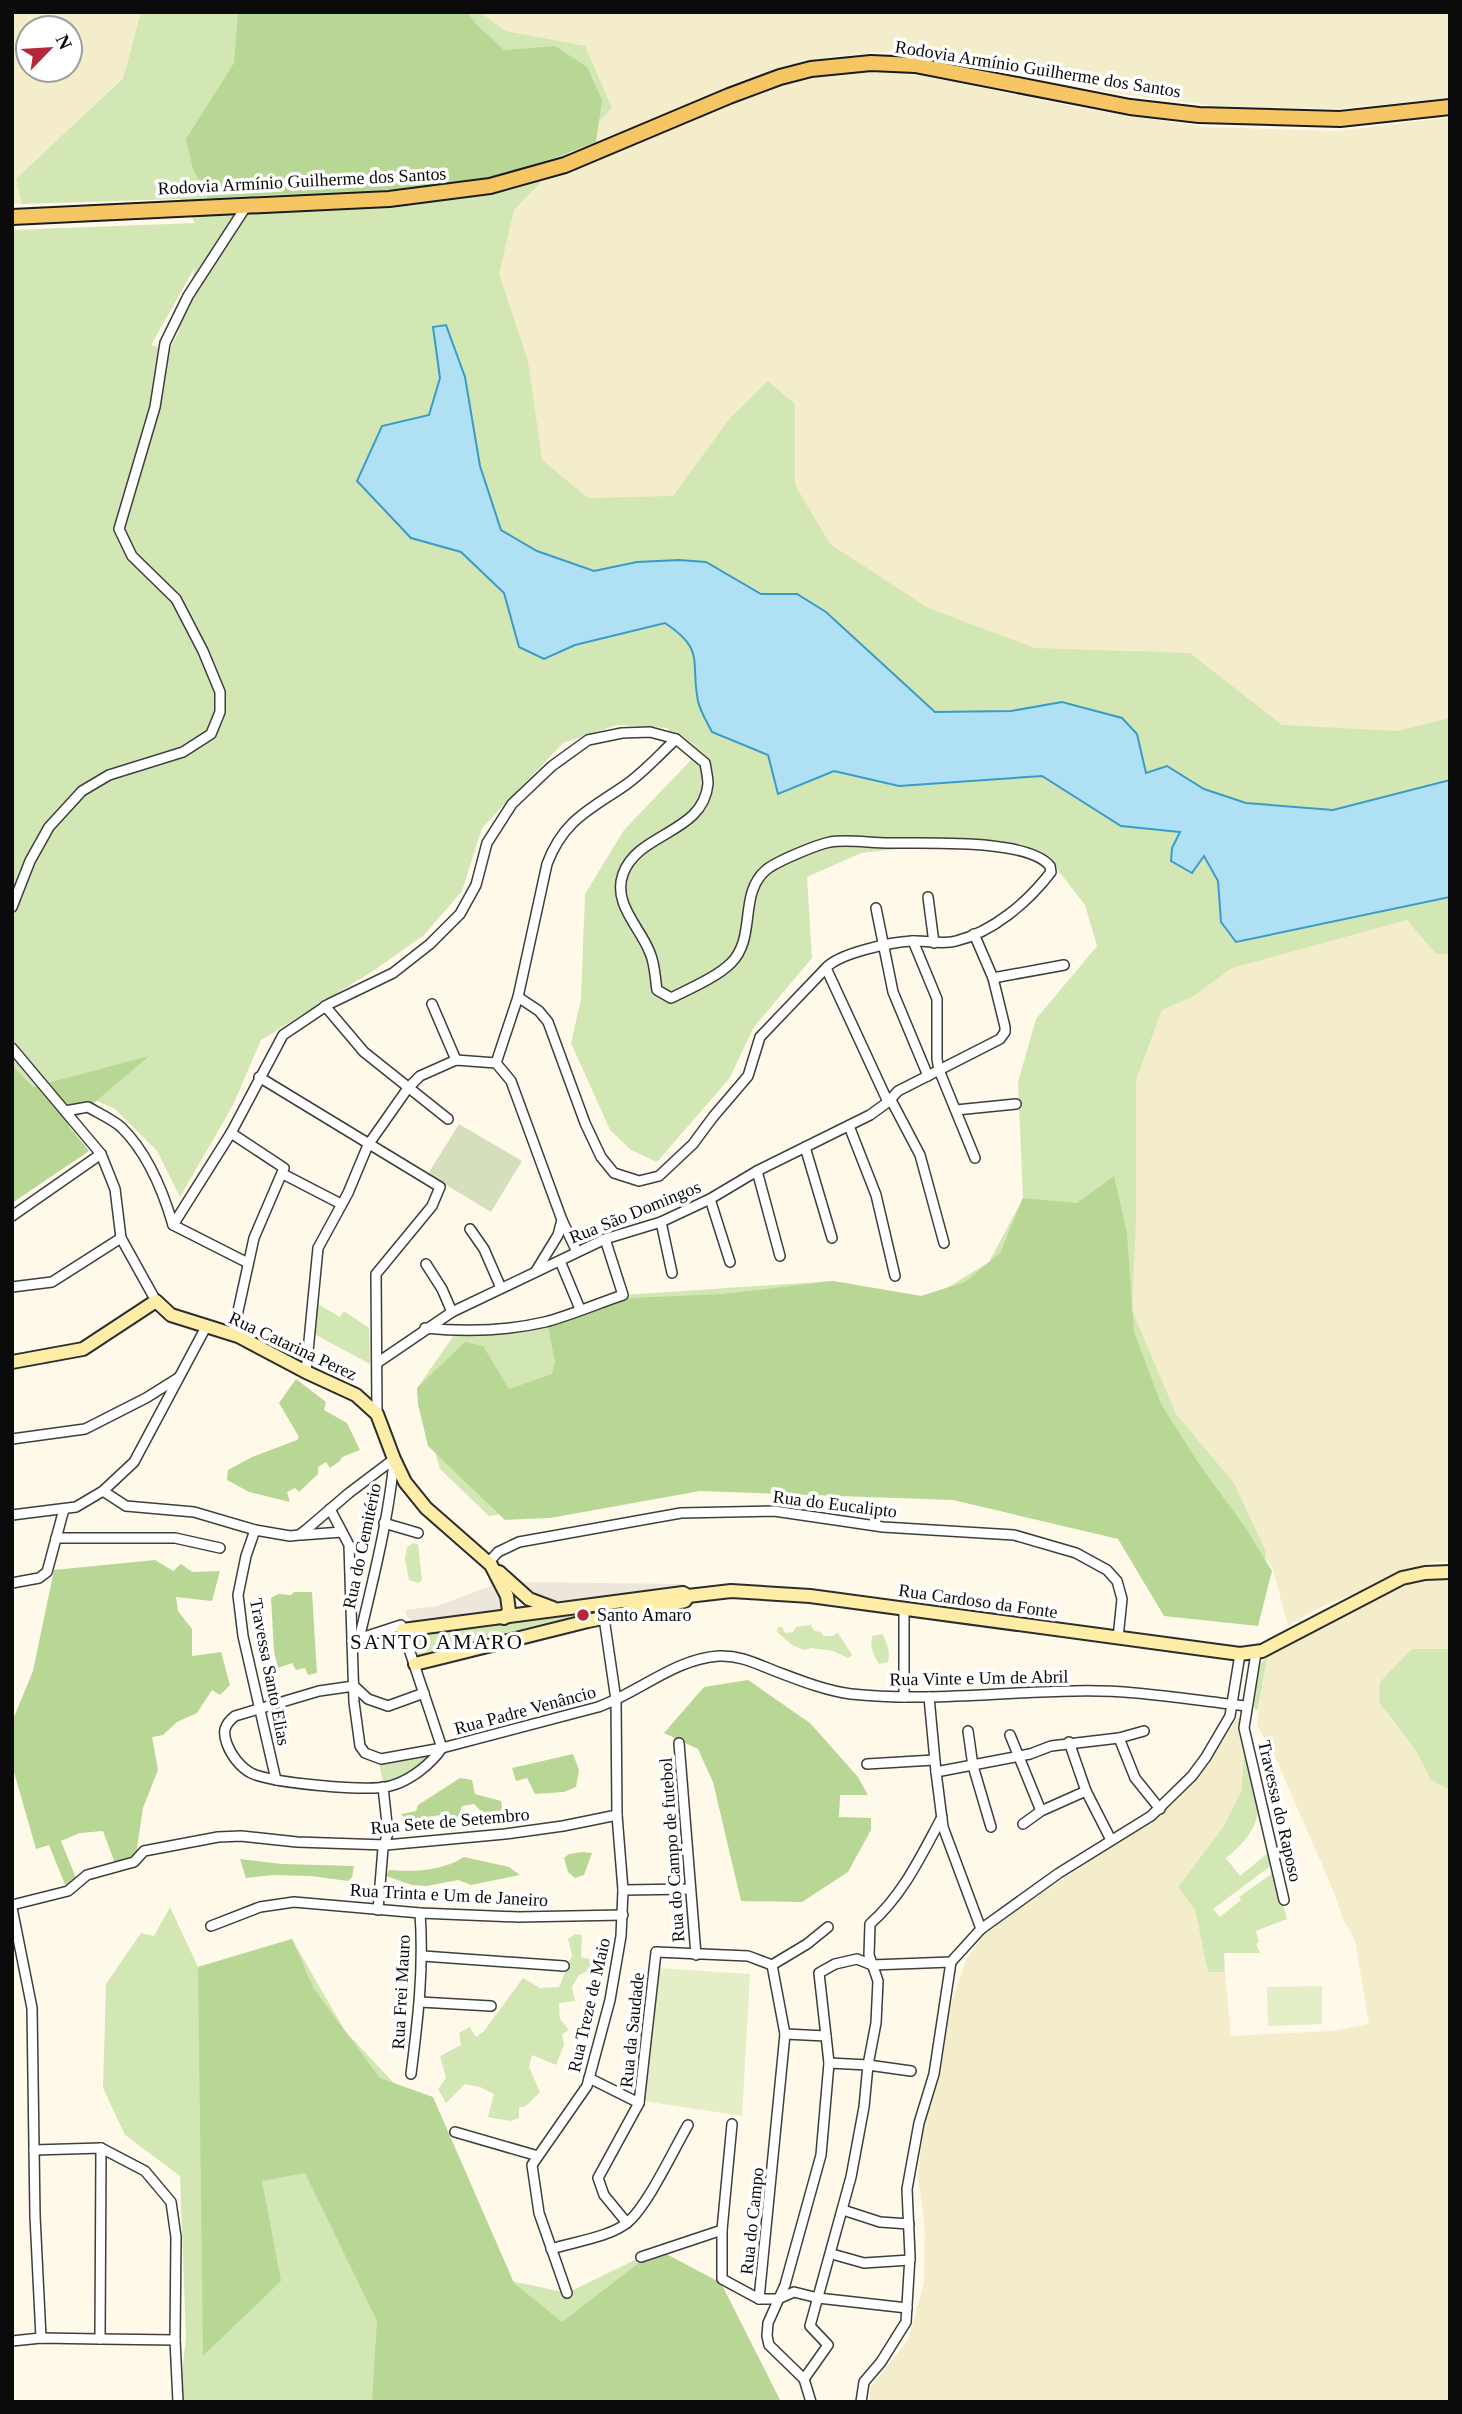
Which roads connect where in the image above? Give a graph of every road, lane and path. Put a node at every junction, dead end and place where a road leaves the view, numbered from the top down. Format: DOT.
graph roads {
  1 [pos="1450,107"];
  2 [pos="247,204"];
  3 [pos="12,217"];
  4 [pos="676,739"];
  5 [pos="928,897"];
  6 [pos="12,907"];
  7 [pos="876,908"];
  8 [pos="974,934"];
  9 [pos="913,941"];
  10 [pos="934,943"];
  11 [pos="885,947"];
  12 [pos="1064,965"];
  13 [pos="826,968"];
  14 [pos="993,978"];
  15 [pos="518,997"];
  16 [pos="432,1004"];
  17 [pos="325,1006"];
  18 [pos="12,1048"];
  19 [pos="456,1059"];
  20 [pos="496,1063"];
  21 [pos="939,1070"];
  22 [pos="928,1076"];
  23 [pos="260,1077"];
  24 [pos="408,1088"];
  25 [pos="889,1101"];
  26 [pos="1016,1104"];
  27 [pos="956,1110"];
  28 [pos="65,1111"];
  29 [pos="448,1119"];
  30 [pos="849,1126"];
  31 [pos="231,1133"];
  32 [pos="368,1145"];
  33 [pos="805,1147"];
  34 [pos="101,1154"];
  35 [pos="975,1158"];
  36 [pos="757,1171"];
  37 [pos="283,1174"];
  38 [pos="710,1199"];
  39 [pos="341,1204"];
  40 [pos="12,1216"];
  41 [pos="562,1220"];
  42 [pos="661,1222"];
  43 [pos="173,1225"];
  44 [pos="470,1229"];
  45 [pos="121,1238"];
  46 [pos="832,1238"];
  47 [pos="605,1239"];
  48 [pos="944,1242"];
  49 [pos="577,1252"];
  50 [pos="780,1256"];
  51 [pos="560,1261"];
  52 [pos="730,1262"];
  53 [pos="248,1263"];
  54 [pos="426,1265"];
  55 [pos="536,1272"];
  56 [pos="672,1273"];
  57 [pos="895,1276"];
  58 [pos="12,1287"];
  59 [pos="501,1288"];
  60 [pos="156,1301"];
  61 [pos="580,1309"];
  62 [pos="452,1312"];
  63 [pos="206,1327"];
  64 [pos="425,1328"];
  65 [pos="233,1334"];
  66 [pos="12,1362"];
  67 [pos="377,1363"];
  68 [pos="306,1372"];
  69 [pos="180,1377"];
  70 [pos="377,1414"];
  71 [pos="12,1439"];
  72 [pos="394,1460"];
  73 [pos="103,1491"];
  74 [pos="64,1508"];
  75 [pos="330,1508"];
  76 [pos="12,1516"];
  77 [pos="384,1523"];
  78 [pos="255,1530"];
  79 [pos="342,1532"];
  80 [pos="418,1533"];
  81 [pos="299,1535"];
  82 [pos="56,1538"];
  83 [pos="220,1548"];
  84 [pos="490,1564"];
  85 [pos="1450,1572"];
  86 [pos="12,1583"];
  87 [pos="688,1596"];
  88 [pos="602,1604"];
  89 [pos="564,1609"];
  90 [pos="904,1609"];
  91 [pos="504,1618"];
  92 [pos="604,1618"];
  93 [pos="403,1630"];
  94 [pos="1118,1638"];
  95 [pos="355,1640"];
  96 [pos="1259,1652"];
  97 [pos="1240,1654"];
  98 [pos="415,1664"];
  99 [pos="354,1686"];
  100 [pos="424,1693"];
  101 [pos="904,1697"];
  102 [pos="929,1698"];
  103 [pos="616,1700"];
  104 [pos="1232,1704"];
  105 [pos="1247,1706"];
  106 [pos="259,1707"];
  107 [pos="968,1731"];
  108 [pos="1144,1731"];
  109 [pos="1010,1735"];
  110 [pos="1119,1738"];
  111 [pos="1069,1742"];
  112 [pos="679,1743"];
  113 [pos="442,1748"];
  114 [pos="1018,1755"];
  115 [pos="934,1760"];
  116 [pos="867,1764"];
  117 [pos="973,1766"];
  118 [pos="936,1772"];
  119 [pos="276,1780"];
  120 [pos="383,1787"];
  121 [pos="1086,1791"];
  122 [pos="1160,1809"];
  123 [pos="1041,1811"];
  124 [pos="617,1815"];
  125 [pos="942,1817"];
  126 [pos="1023,1824"];
  127 [pos="991,1827"];
  128 [pos="1111,1840"];
  129 [pos="386,1845"];
  130 [pos="690,1889"];
  131 [pos="623,1890"];
  132 [pos="1284,1900"];
  133 [pos="12,1906"];
  134 [pos="378,1910"];
  135 [pos="420,1913"];
  136 [pos="623,1914"];
  137 [pos="211,1926"];
  138 [pos="828,1927"];
  139 [pos="981,1929"];
  140 [pos="696,1955"];
  141 [pos="423,1956"];
  142 [pos="951,1962"];
  143 [pos="772,1965"];
  144 [pos="872,1965"];
  145 [pos="565,1966"];
  146 [pos="420,2002"];
  147 [pos="491,2006"];
  148 [pos="785,2034"];
  149 [pos="827,2036"];
  150 [pos="829,2063"];
  151 [pos="868,2065"];
  152 [pos="911,2071"];
  153 [pos="411,2074"];
  154 [pos="589,2078"];
  155 [pos="639,2103"];
  156 [pos="733,2124"];
  157 [pos="688,2125"];
  158 [pos="456,2132"];
  159 [pos="101,2148"];
  160 [pos="34,2150"];
  161 [pos="538,2156"];
  162 [pos="843,2210"];
  163 [pos="627,2223"];
  164 [pos="909,2224"];
  165 [pos="722,2231"];
  166 [pos="551,2249"];
  167 [pos="832,2254"];
  168 [pos="641,2257"];
  169 [pos="910,2260"];
  170 [pos="567,2293"];
  171 [pos="818,2298"];
  172 [pos="760,2299"];
  173 [pos="778,2299"];
  174 [pos="907,2308"];
  175 [pos="41,2338"];
  176 [pos="100,2339"];
  177 [pos="175,2340"];
  178 [pos="12,2341"];
  179 [pos="804,2379"];
  180 [pos="178,2402"];
  181 [pos="811,2402"];
  182 [pos="861,2402"];
  1 -- 2 [label="main road, Rodovia Armínio Guilherme dos Santos"];
  2 -- 3 [label="main road, Rodovia Armínio Guilherme dos Santos"];
  2 -- 6 [label="street"];
  4 -- 8 [label="street"];
  4 -- 15 [label="street"];
  4 -- 17 [label="street"];
  5 -- 10 [label="street"];
  7 -- 11 [label="street"];
  8 -- 10 [label="street"];
  8 -- 14 [label="street"];
  9 -- 10 [label="street"];
  9 -- 11 [label="street"];
  9 -- 21 [label="street"];
  11 -- 13 [label="street"];
  11 -- 22 [label="street"];
  12 -- 14 [label="street"];
  13 -- 15 [label="street"];
  13 -- 25 [label="street"];
  14 -- 21 [label="street, Rua São Domingos"];
  15 -- 20 [label="street"];
  16 -- 19 [label="street"];
  17 -- 23 [label="street"];
  17 -- 24 [label="street"];
  18 -- 28 [label="street, Rua Catarina Perez"];
  19 -- 20 [label="street"];
  19 -- 24 [label="street"];
  20 -- 41 [label="street"];
  21 -- 22 [label="street, Rua São Domingos"];
  21 -- 27 [label="street"];
  22 -- 25 [label="street, Rua São Domingos"];
  23 -- 31 [label="street"];
  23 -- 32 [label="street"];
  24 -- 29 [label="street"];
  24 -- 32 [label="street"];
  25 -- 30 [label="street, Rua São Domingos"];
  25 -- 48 [label="street"];
  26 -- 27 [label="street"];
  27 -- 35 [label="street"];
  28 -- 34 [label="street, Rua Catarina Perez"];
  28 -- 43 [label="street"];
  30 -- 33 [label="street, Rua São Domingos"];
  30 -- 57 [label="street"];
  31 -- 37 [label="street"];
  31 -- 43 [label="street"];
  32 -- 39 [label="street"];
  32 -- 67 [label="street"];
  33 -- 36 [label="street, Rua São Domingos"];
  33 -- 46 [label="street"];
  34 -- 40 [label="street"];
  34 -- 45 [label="street, Rua Catarina Perez"];
  36 -- 38 [label="street, Rua São Domingos"];
  36 -- 50 [label="street"];
  37 -- 39 [label="street"];
  37 -- 53 [label="street"];
  38 -- 42 [label="street, Rua São Domingos"];
  38 -- 52 [label="street"];
  39 -- 68 [label="street"];
  41 -- 49 [label="street"];
  41 -- 55 [label="street"];
  42 -- 47 [label="street, Rua São Domingos"];
  42 -- 56 [label="street"];
  43 -- 53 [label="street"];
  44 -- 59 [label="street"];
  45 -- 58 [label="street"];
  45 -- 60 [label="street, Rua Catarina Perez"];
  47 -- 49 [label="street, Rua São Domingos"];
  47 -- 61 [label="street"];
  49 -- 51 [label="street, Rua São Domingos"];
  51 -- 55 [label="street, Rua São Domingos"];
  51 -- 61 [label="street"];
  53 -- 65 [label="street"];
  54 -- 62 [label="street"];
  55 -- 59 [label="street, Rua São Domingos"];
  59 -- 62 [label="street, Rua São Domingos"];
  60 -- 63 [label="main road, Rua Catarina Perez"];
  60 -- 66 [label="main road"];
  61 -- 64 [label="street"];
  62 -- 64 [label="street, Rua São Domingos"];
  63 -- 65 [label="main road, Rua Catarina Perez"];
  63 -- 69 [label="street"];
  64 -- 67 [label="street, Rua São Domingos"];
  65 -- 68 [label="main road, Rua Catarina Perez"];
  67 -- 70 [label="street"];
  68 -- 70 [label="main road, Rua Catarina Perez"];
  69 -- 71 [label="street"];
  69 -- 73 [label="street"];
  70 -- 72 [label="main road"];
  72 -- 75 [label="street"];
  72 -- 77 [label="street, Rua do Cemitério"];
  72 -- 84 [label="main road"];
  73 -- 74 [label="street"];
  73 -- 78 [label="street"];
  74 -- 76 [label="street"];
  74 -- 82 [label="street"];
  75 -- 79 [label="street"];
  75 -- 81 [label="street"];
  77 -- 80 [label="street"];
  77 -- 95 [label="street, Rua do Cemitério"];
  78 -- 81 [label="street"];
  78 -- 106 [label="street, Travessa Santo Elias"];
  79 -- 81 [label="street"];
  79 -- 95 [label="street"];
  82 -- 83 [label="street"];
  82 -- 86 [label="street"];
  84 -- 89 [label="main road"];
  84 -- 91 [label="main road"];
  84 -- 94 [label="street, Rua do Eucalipto"];
  85 -- 96 [label="main road"];
  87 -- 88 [label="main road, Rua Cardoso da Fonte"];
  87 -- 90 [label="main road, Rua Cardoso da Fonte"];
  87 -- 92 [label="main road, Rua Cardoso da Fonte"];
  88 -- 89 [label="main road, Rua Cardoso da Fonte"];
  88 -- 92 [label="main road"];
  89 -- 91 [label="main road, Rua Cardoso da Fonte"];
  90 -- 94 [label="main road, Rua Cardoso da Fonte"];
  90 -- 101 [label="street"];
  91 -- 93 [label="main road, Rua Cardoso da Fonte"];
  92 -- 98 [label="main road, Rua Cardoso da Fonte"];
  92 -- 103 [label="street, Rua Treze de Maio"];
  93 -- 95 [label="street, Rua Cardoso da Fonte"];
  93 -- 98 [label="street"];
  94 -- 97 [label="main road, Rua Cardoso da Fonte"];
  95 -- 99 [label="street"];
  96 -- 97 [label="main road, Rua Cardoso da Fonte"];
  96 -- 105 [label="street"];
  97 -- 104 [label="street"];
  98 -- 100 [label="street"];
  99 -- 100 [label="street"];
  99 -- 106 [label="street"];
  99 -- 113 [label="street, Rua Padre Venâncio"];
  100 -- 113 [label="street, Rua Padre Venâncio"];
  101 -- 102 [label="street, Rua Vinte e Um de Abril"];
  101 -- 103 [label="street, Rua Vinte e Um de Abril"];
  102 -- 104 [label="street, Rua Vinte e Um de Abril"];
  102 -- 115 [label="street"];
  103 -- 113 [label="street, Rua Padre Venâncio"];
  103 -- 124 [label="street, Rua Treze de Maio"];
  104 -- 105 [label="street, Rua Vinte e Um de Abril"];
  104 -- 122 [label="street"];
  105 -- 132 [label="street, Travessa do Raposo"];
  106 -- 119 [label="street, Travessa Santo Elias"];
  106 -- 119 [label="street, Rua Padre Venâncio"];
  107 -- 117 [label="street"];
  108 -- 110 [label="street"];
  109 -- 114 [label="street"];
  110 -- 111 [label="street"];
  110 -- 122 [label="street"];
  111 -- 114 [label="street"];
  111 -- 121 [label="street"];
  112 -- 130 [label="street, Rua do Campo de futebol"];
  113 -- 120 [label="street, Rua Padre Venâncio"];
  114 -- 117 [label="street"];
  114 -- 123 [label="street"];
  115 -- 116 [label="street"];
  115 -- 118 [label="street"];
  117 -- 118 [label="street"];
  117 -- 127 [label="street"];
  118 -- 125 [label="street"];
  119 -- 120 [label="street, Rua Padre Venâncio"];
  120 -- 129 [label="street"];
  121 -- 123 [label="street"];
  121 -- 128 [label="street"];
  122 -- 128 [label="street"];
  123 -- 126 [label="street"];
  124 -- 129 [label="street, Rua Sete de Setembro"];
  124 -- 131 [label="street, Rua Treze de Maio"];
  125 -- 139 [label="street"];
  125 -- 144 [label="street"];
  128 -- 139 [label="street"];
  129 -- 133 [label="street, Rua Sete de Setembro"];
  129 -- 134 [label="street"];
  130 -- 131 [label="street"];
  130 -- 140 [label="street, Rua do Campo de futebol"];
  131 -- 136 [label="street, Rua Treze de Maio"];
  133 -- 160 [label="street"];
  134 -- 135 [label="street, Rua Trinta e Um de Janeiro"];
  134 -- 137 [label="street, Rua Trinta e Um de Janeiro"];
  135 -- 136 [label="street, Rua Trinta e Um de Janeiro"];
  135 -- 141 [label="street, Rua Frei Mauro"];
  136 -- 154 [label="street, Rua Treze de Maio"];
  138 -- 143 [label="street"];
  139 -- 142 [label="street"];
  140 -- 143 [label="street"];
  140 -- 155 [label="street, Rua da Saudade"];
  141 -- 145 [label="street"];
  141 -- 146 [label="street, Rua Frei Mauro"];
  142 -- 144 [label="street"];
  142 -- 164 [label="street"];
  143 -- 148 [label="street, Rua do Campo"];
  144 -- 149 [label="street"];
  144 -- 151 [label="street"];
  146 -- 147 [label="street"];
  146 -- 153 [label="street, Rua Frei Mauro"];
  148 -- 149 [label="street"];
  148 -- 172 [label="street, Rua do Campo"];
  149 -- 150 [label="street"];
  150 -- 151 [label="street"];
  150 -- 173 [label="street"];
  151 -- 152 [label="street"];
  151 -- 162 [label="street"];
  154 -- 155 [label="street"];
  154 -- 161 [label="street, Rua Treze de Maio"];
  155 -- 163 [label="street, Rua da Saudade"];
  156 -- 165 [label="street"];
  157 -- 163 [label="street"];
  158 -- 161 [label="street"];
  159 -- 160 [label="street"];
  159 -- 176 [label="street"];
  159 -- 177 [label="street"];
  160 -- 175 [label="street"];
  161 -- 166 [label="street, Rua Treze de Maio"];
  162 -- 164 [label="street"];
  162 -- 167 [label="street"];
  163 -- 166 [label="street"];
  164 -- 169 [label="street"];
  165 -- 168 [label="street"];
  165 -- 172 [label="street"];
  166 -- 170 [label="street, Rua Treze de Maio"];
  167 -- 169 [label="street"];
  167 -- 171 [label="street"];
  169 -- 174 [label="street"];
  171 -- 173 [label="street"];
  171 -- 174 [label="street"];
  171 -- 179 [label="street"];
  172 -- 173 [label="street"];
  173 -- 179 [label="street"];
  174 -- 182 [label="street"];
  175 -- 176 [label="street"];
  175 -- 178 [label="street"];
  176 -- 177 [label="street"];
  177 -- 180 [label="street"];
  179 -- 181 [label="street"];
}
